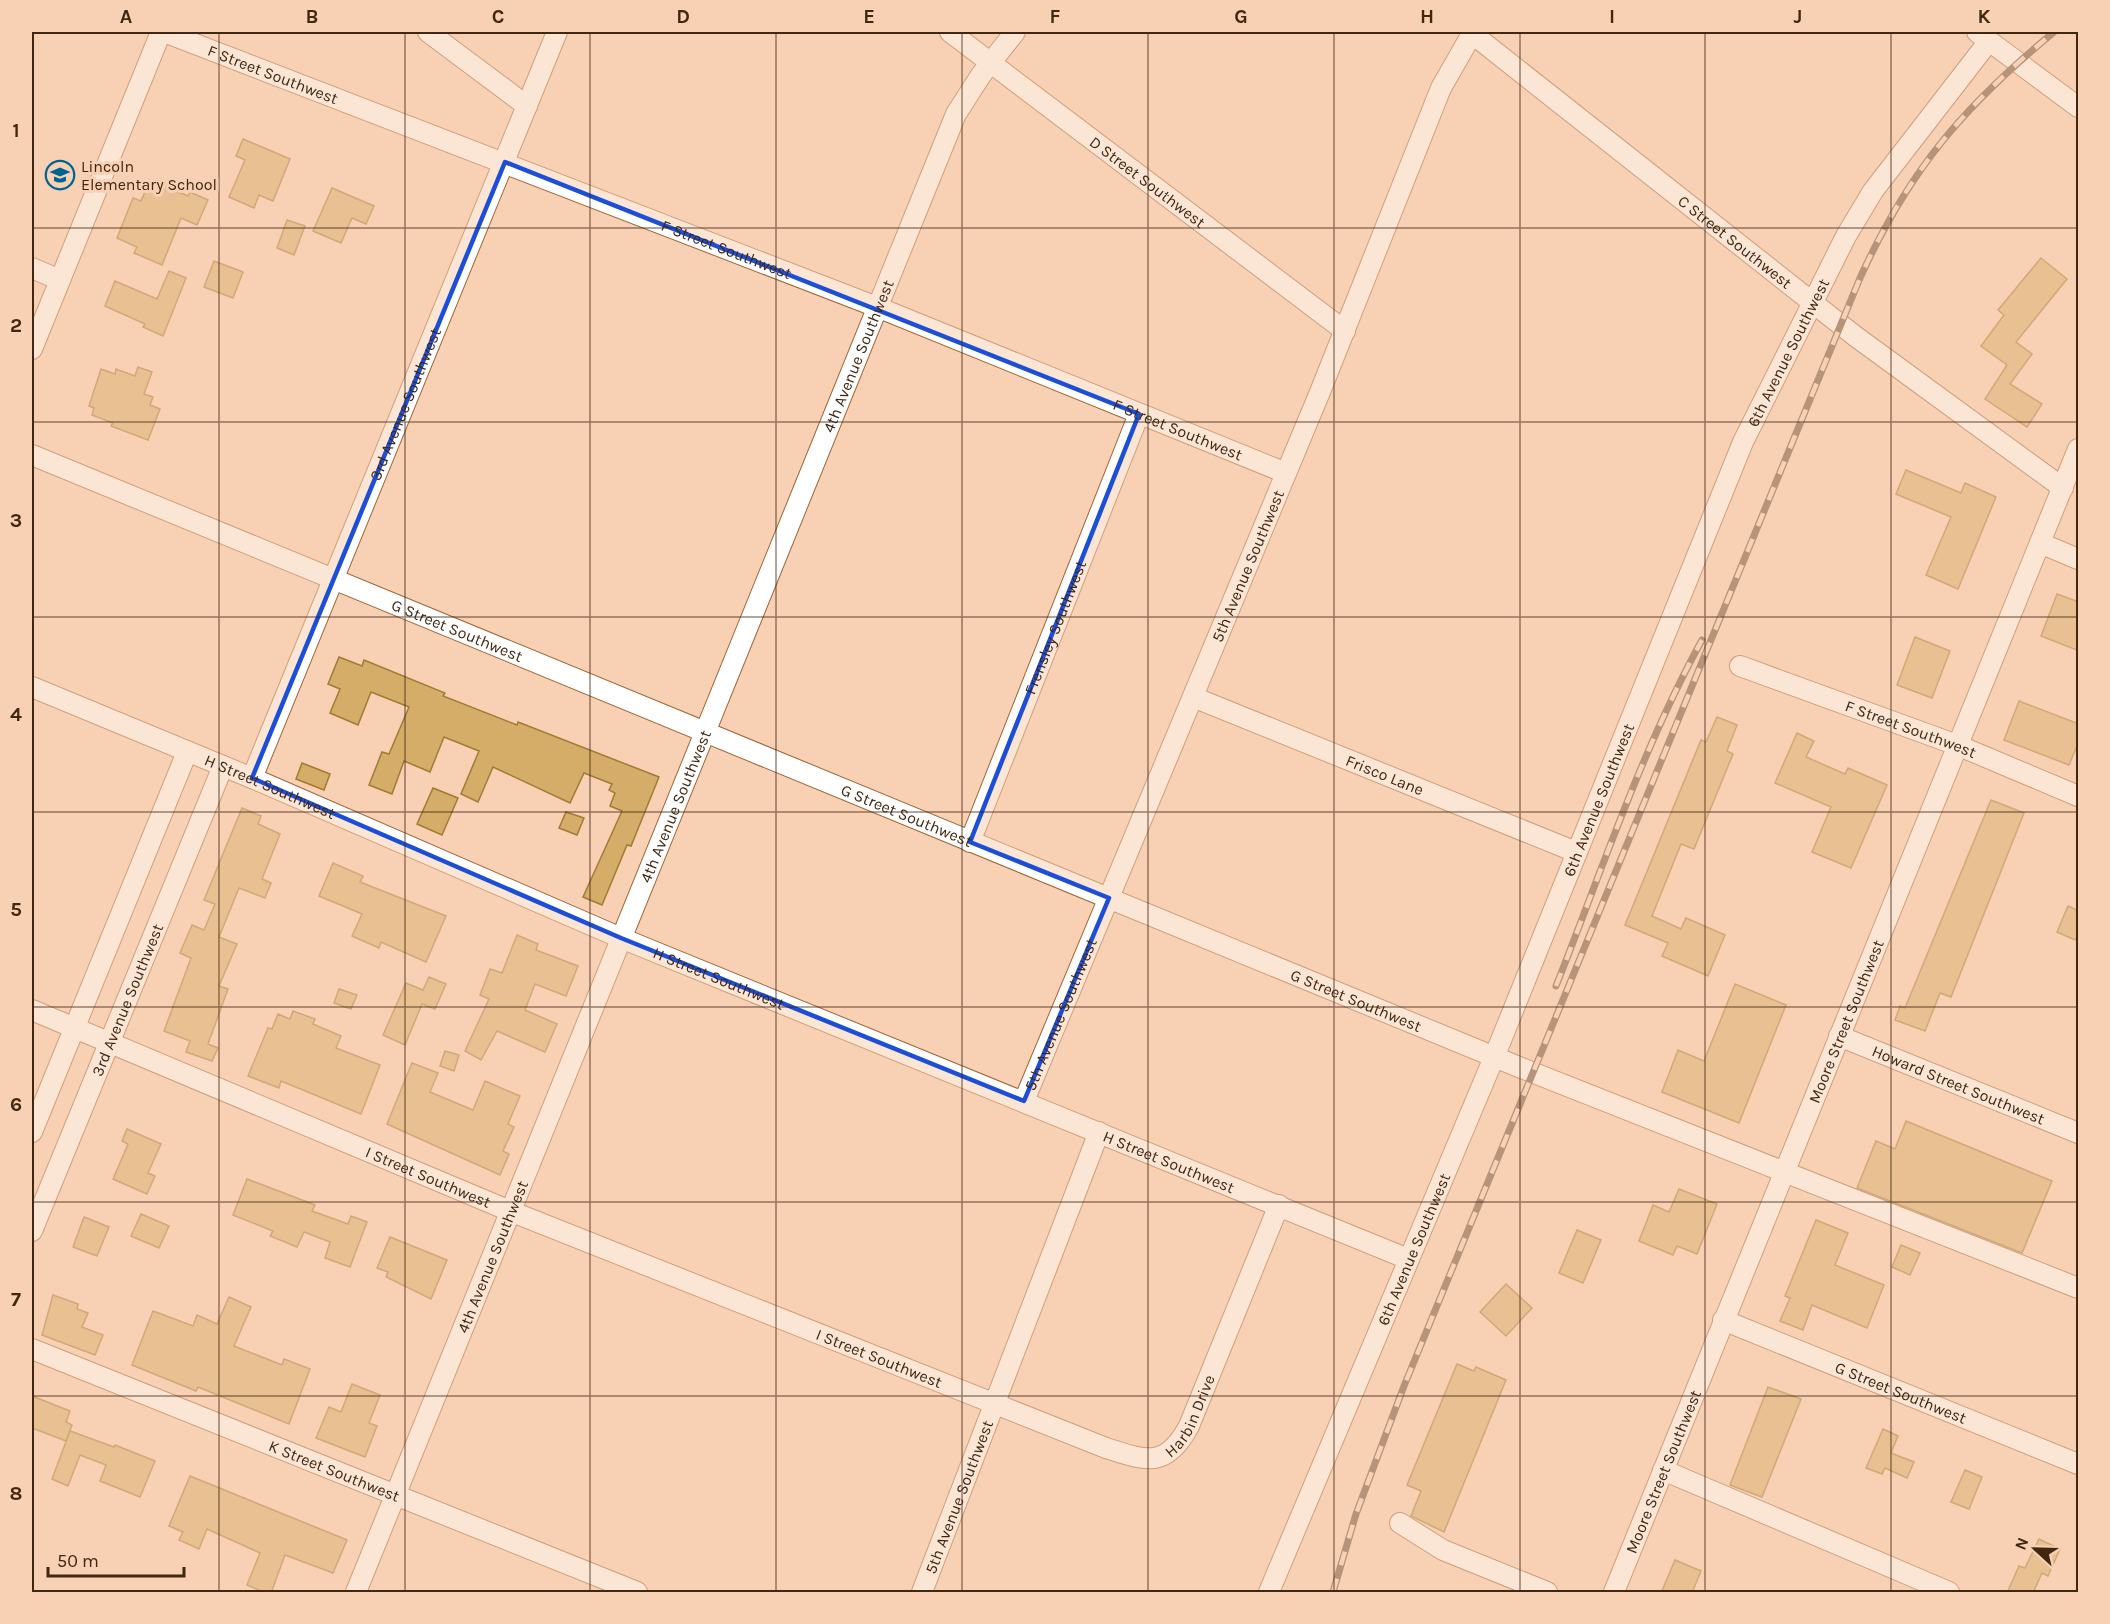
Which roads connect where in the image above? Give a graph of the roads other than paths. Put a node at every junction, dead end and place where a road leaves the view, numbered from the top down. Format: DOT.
graph roads {
  1 [pos="163,32"];
  2 [pos="428,32"];
  3 [pos="557,32"];
  4 [pos="951,32"];
  5 [pos="1015,32"];
  6 [pos="1471,32"];
  7 [pos="1983,36"];
  8 [pos="991,62"];
  9 [pos="527,106"];
  10 [pos="2079,107"];
  11 [pos="505,162"];
  12 [pos="32,268"];
  13 [pos="60,280"];
  14 [pos="1814,302"];
  15 [pos="877,307"];
  16 [pos="1345,331"];
  17 [pos="32,349"];
  18 [pos="1139,414"];
  19 [pos="2079,449"];
  20 [pos="32,455"];
  21 [pos="1286,473"];
  22 [pos="2063,488"];
  23 [pos="2040,543"];
  24 [pos="2079,559"];
  25 [pos="335,578"];
  26 [pos="1740,666"];
  27 [pos="32,687"];
  28 [pos="1193,698"];
  29 [pos="704,734"];
  30 [pos="1957,745"];
  31 [pos="187,752"];
  32 [pos="223,766"];
  33 [pos="252,778"];
  34 [pos="2079,796"];
  35 [pos="970,842"];
  36 [pos="1576,852"];
  37 [pos="1109,898"];
  38 [pos="621,938"];
  39 [pos="32,1010"];
  40 [pos="73,1027"];
  41 [pos="1839,1036"];
  42 [pos="109,1042"];
  43 [pos="1495,1055"];
  44 [pos="1024,1101"];
  45 [pos="32,1132"];
  46 [pos="1099,1132"];
  47 [pos="2079,1133"];
  48 [pos="1783,1173"];
  49 [pos="1279,1205"];
  50 [pos="510,1211"];
  51 [pos="32,1231"];
  52 [pos="1408,1259"];
  53 [pos="2079,1288"];
  54 [pos="1723,1320"];
  55 [pos="32,1349"];
  56 [pos="995,1403"];
  57 [pos="2079,1464"];
  58 [pos="1663,1470"];
  59 [pos="395,1495"];
  60 [pos="1400,1523"];
  61 [pos="356,1593"];
  62 [pos="637,1593"];
  63 [pos="922,1593"];
  64 [pos="1269,1593"];
  65 [pos="1547,1593"];
  66 [pos="1614,1593"];
  67 [pos="1949,1593"];
  1 -- 11 [label="street, F Street Southwest"];
  1 -- 13 [label="street"];
  2 -- 9 [label="street"];
  3 -- 9 [label="street, 3rd Avenue Southwest"];
  4 -- 8 [label="street, D Street Southwest"];
  5 -- 8 [label="street, 4th Avenue Southwest"];
  6 -- 14 [label="street, C Street Southwest"];
  6 -- 16 [label="street, 5th Avenue Southwest"];
  7 -- 10 [label="street"];
  7 -- 14 [label="street, 6th Avenue Southwest"];
  8 -- 15 [label="street, 4th Avenue Southwest"];
  8 -- 16 [label="street, D Street Southwest"];
  9 -- 11 [label="street, 3rd Avenue Southwest"];
  11 -- 15 [label="street, F Street Southwest"];
  11 -- 25 [label="street, 3rd Avenue Southwest"];
  12 -- 13 [label="street"];
  13 -- 17 [label="street"];
  14 -- 22 [label="street, C Street Southwest"];
  14 -- 36 [label="street, 6th Avenue Southwest"];
  15 -- 18 [label="street, F Street Southwest"];
  15 -- 29 [label="street, 4th Avenue Southwest"];
  16 -- 21 [label="street, 5th Avenue Southwest"];
  18 -- 21 [label="street, F Street Southwest"];
  18 -- 35 [label="street, Frensley Southwest"];
  19 -- 22 [label="street, Moore Street Southwest"];
  20 -- 25 [label="street, G Street Southwest"];
  21 -- 28 [label="street, 5th Avenue Southwest"];
  22 -- 23 [label="street, Moore Street Southwest"];
  23 -- 24 [label="street"];
  23 -- 30 [label="street, Moore Street Southwest"];
  25 -- 29 [label="street, G Street Southwest"];
  25 -- 33 [label="street, 3rd Avenue Southwest"];
  26 -- 30 [label="street, F Street Southwest"];
  27 -- 31 [label="street, H Street Southwest"];
  28 -- 36 [label="street, Frisco Lane"];
  28 -- 37 [label="street, 5th Avenue Southwest"];
  29 -- 35 [label="street, G Street Southwest"];
  29 -- 38 [label="street, 4th Avenue Southwest"];
  30 -- 34 [label="street, F Street Southwest"];
  30 -- 41 [label="street, Moore Street Southwest"];
  31 -- 32 [label="street, H Street Southwest"];
  31 -- 40 [label="street"];
  32 -- 33 [label="street, H Street Southwest"];
  32 -- 42 [label="street, 3rd Avenue Southwest"];
  33 -- 38 [label="street, H Street Southwest"];
  35 -- 37 [label="street, G Street Southwest"];
  36 -- 43 [label="street, 6th Avenue Southwest"];
  37 -- 43 [label="street, G Street Southwest"];
  37 -- 44 [label="street, 5th Avenue Southwest"];
  38 -- 44 [label="street, H Street Southwest"];
  38 -- 50 [label="street, 4th Avenue Southwest"];
  39 -- 40 [label="street, I Street Southwest"];
  40 -- 42 [label="street, I Street Southwest"];
  40 -- 45 [label="street"];
  41 -- 47 [label="street, Howard Street Southwest"];
  41 -- 48 [label="street, Moore Street Southwest"];
  42 -- 50 [label="street, I Street Southwest"];
  42 -- 51 [label="street, 3rd Avenue Southwest"];
  43 -- 48 [label="street, G Street Southwest"];
  43 -- 52 [label="street, 6th Avenue Southwest"];
  44 -- 46 [label="street, H Street Southwest"];
  46 -- 49 [label="street, H Street Southwest"];
  46 -- 56 [label="street, 5th Avenue Southwest"];
  48 -- 53 [label="street, G Street Southwest"];
  48 -- 54 [label="street, Moore Street Southwest"];
  49 -- 52 [label="street, H Street Southwest"];
  49 -- 56 [label="street, Harbin Drive"];
  50 -- 56 [label="street, I Street Southwest"];
  50 -- 59 [label="street, 4th Avenue Southwest"];
  52 -- 64 [label="street, 6th Avenue Southwest"];
  54 -- 57 [label="street, G Street Southwest"];
  54 -- 58 [label="street, Moore Street Southwest"];
  55 -- 59 [label="street, K Street Southwest"];
  56 -- 63 [label="street, 5th Avenue Southwest"];
  58 -- 66 [label="street, Moore Street Southwest"];
  58 -- 67 [label="street"];
  59 -- 61 [label="street, 4th Avenue Southwest"];
  59 -- 62 [label="street, K Street Southwest"];
  60 -- 65 [label="street"];
}
